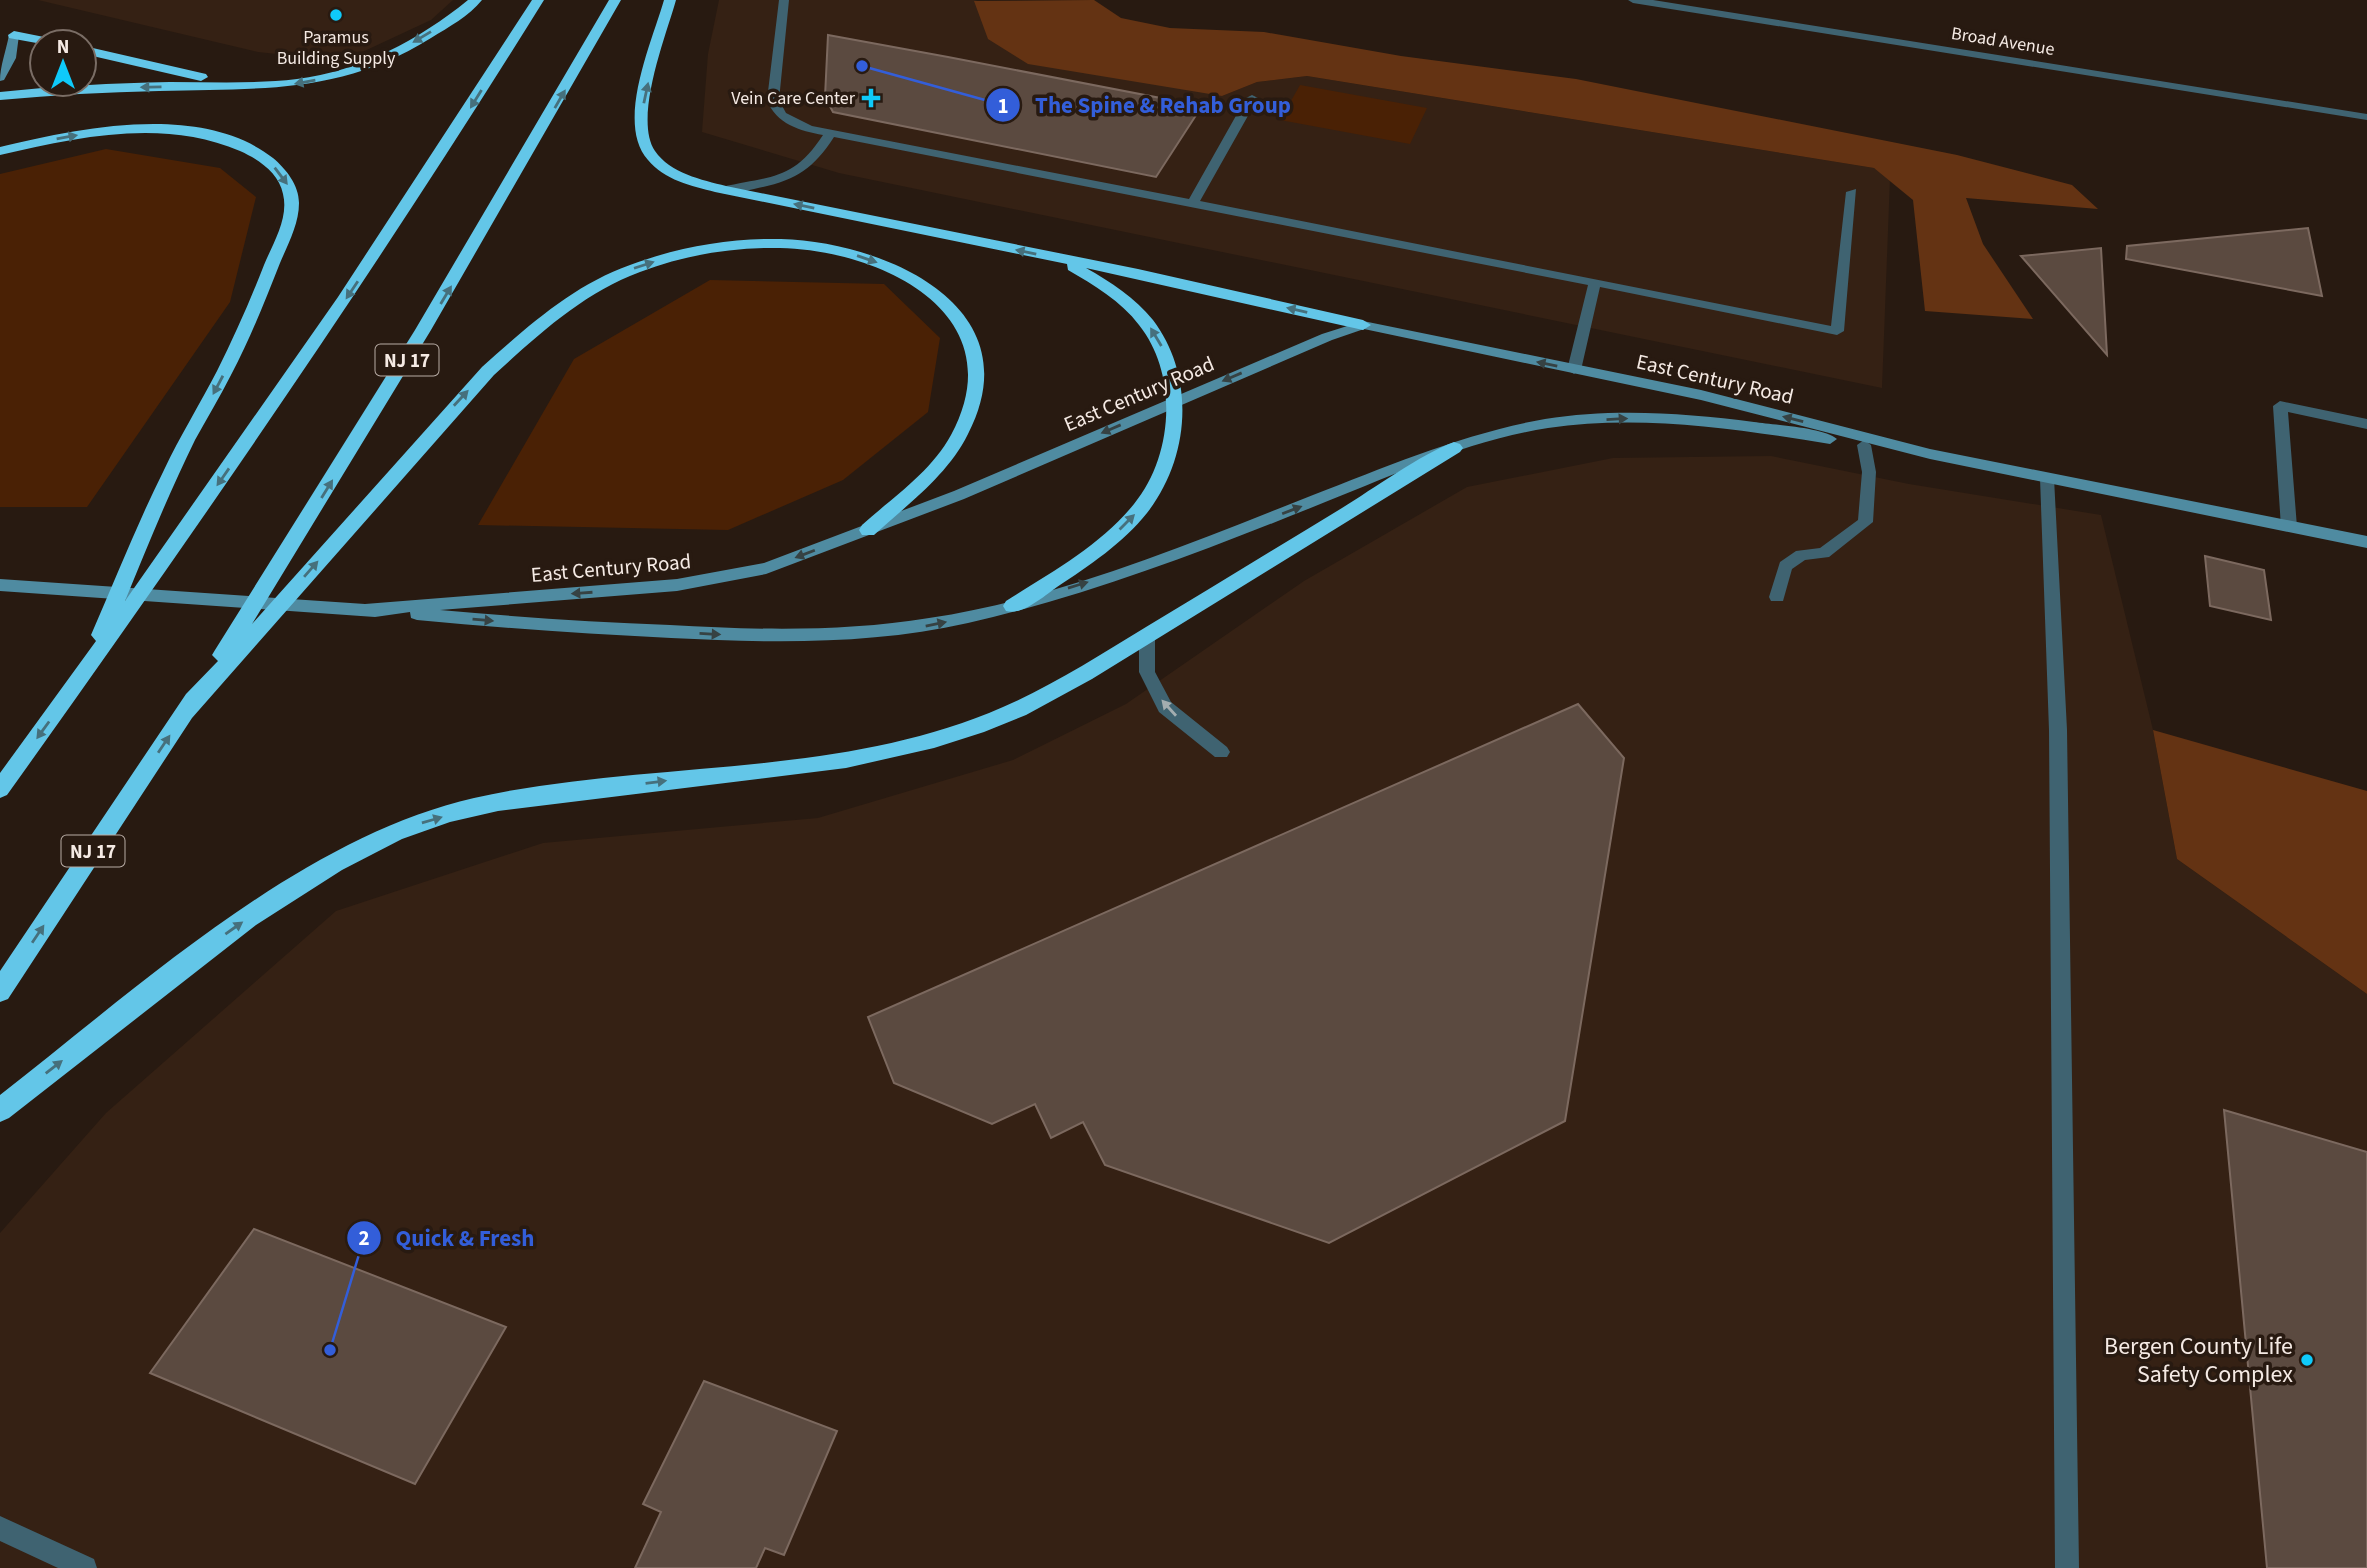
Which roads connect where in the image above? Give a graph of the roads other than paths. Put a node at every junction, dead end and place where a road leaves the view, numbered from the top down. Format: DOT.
graph roads {
  1 [pos="476,0"];
  2 [pos="538,0"];
  3 [pos="615,0"];
  4 [pos="670,0"];
  5 [pos="784,0"];
  6 [pos="1633,0"];
  7 [pos="1708,6"];
  8 [pos="7,33"];
  9 [pos="28,38"];
  10 [pos="0,46"];
  11 [pos="98,53"];
  12 [pos="0,78"];
  13 [pos="244,86"];
  14 [pos="0,96"];
  15 [pos="1252,97"];
  16 [pos="2367,117"];
  17 [pos="830,134"];
  18 [pos="0,151"];
  19 [pos="726,190"];
  20 [pos="1852,192"];
  21 [pos="1193,204"];
  22 [pos="1062,260"];
  23 [pos="1595,282"];
  24 [pos="1363,325"];
  25 [pos="1574,369"];
  26 [pos="1174,402"];
  27 [pos="2367,424"];
  28 [pos="1864,445"];
  29 [pos="1454,449"];
  30 [pos="1930,454"];
  31 [pos="2047,478"];
  32 [pos="2289,527"];
  33 [pos="868,530"];
  34 [pos="2367,542"];
  35 [pos="0,584"];
  36 [pos="1777,597"];
  37 [pos="1013,606"];
  38 [pos="366,610"];
  39 [pos="1147,635"];
  40 [pos="83,674"];
  41 [pos="185,712"];
  42 [pos="1221,752"];
  43 [pos="0,789"];
  44 [pos="0,991"];
  45 [pos="0,1110"];
  46 [pos="0,1528"];
  47 [pos="85,1568"];
  48 [pos="2067,1568"];
  1 -- 13 [label="highway, one-way"];
  2 -- 40 [label="highway, one-way"];
  41 -- 3 [label="highway, NJ 17, one-way"];
  19 -- 4 [label="highway, one-way"];
  5 -- 17 [label="street"];
  6 -- 7 [label="street, Broad Avenue"];
  7 -- 16 [label="street, Broad Avenue"];
  8 -- 9 [label="highway"];
  8 -- 10 [label="street"];
  8 -- 12 [label="street"];
  11 -- 13 [label="highway"];
  13 -- 14 [label="highway, one-way"];
  15 -- 21 [label="street"];
  17 -- 19 [label="street"];
  17 -- 21 [label="street"];
  18 -- 40 [label="highway, one-way"];
  22 -- 19 [label="highway, one-way"];
  20 -- 23 [label="street"];
  21 -- 23 [label="street"];
  24 -- 22 [label="highway, one-way"];
  26 -- 22 [label="highway, one-way"];
  23 -- 25 [label="street"];
  25 -- 24 [label="street, East Century Road, one-way"];
  24 -- 26 [label="street, East Century Road, one-way"];
  30 -- 25 [label="street, East Century Road, one-way"];
  26 -- 33 [label="street, East Century Road, one-way"];
  37 -- 26 [label="highway, one-way"];
  27 -- 32 [label="street"];
  29 -- 28 [label="street, East Century Road, one-way"];
  28 -- 30 [label="street, East Century Road"];
  28 -- 36 [label="street"];
  37 -- 29 [label="street, East Century Road, one-way"];
  29 -- 39 [label="highway"];
  30 -- 31 [label="street, East Century Road"];
  31 -- 32 [label="street, East Century Road"];
  31 -- 48 [label="street"];
  32 -- 34 [label="street, East Century Road"];
  33 -- 38 [label="street, East Century Road, one-way"];
  41 -- 33 [label="highway, one-way"];
  35 -- 38 [label="street, East Century Road"];
  38 -- 37 [label="street, East Century Road, one-way"];
  42 -- 39 [label="street, one-way"];
  45 -- 39 [label="highway, one-way"];
  40 -- 43 [label="highway, one-way"];
  44 -- 41 [label="highway, NJ 17, one-way"];
  46 -- 47 [label="street"];
}
